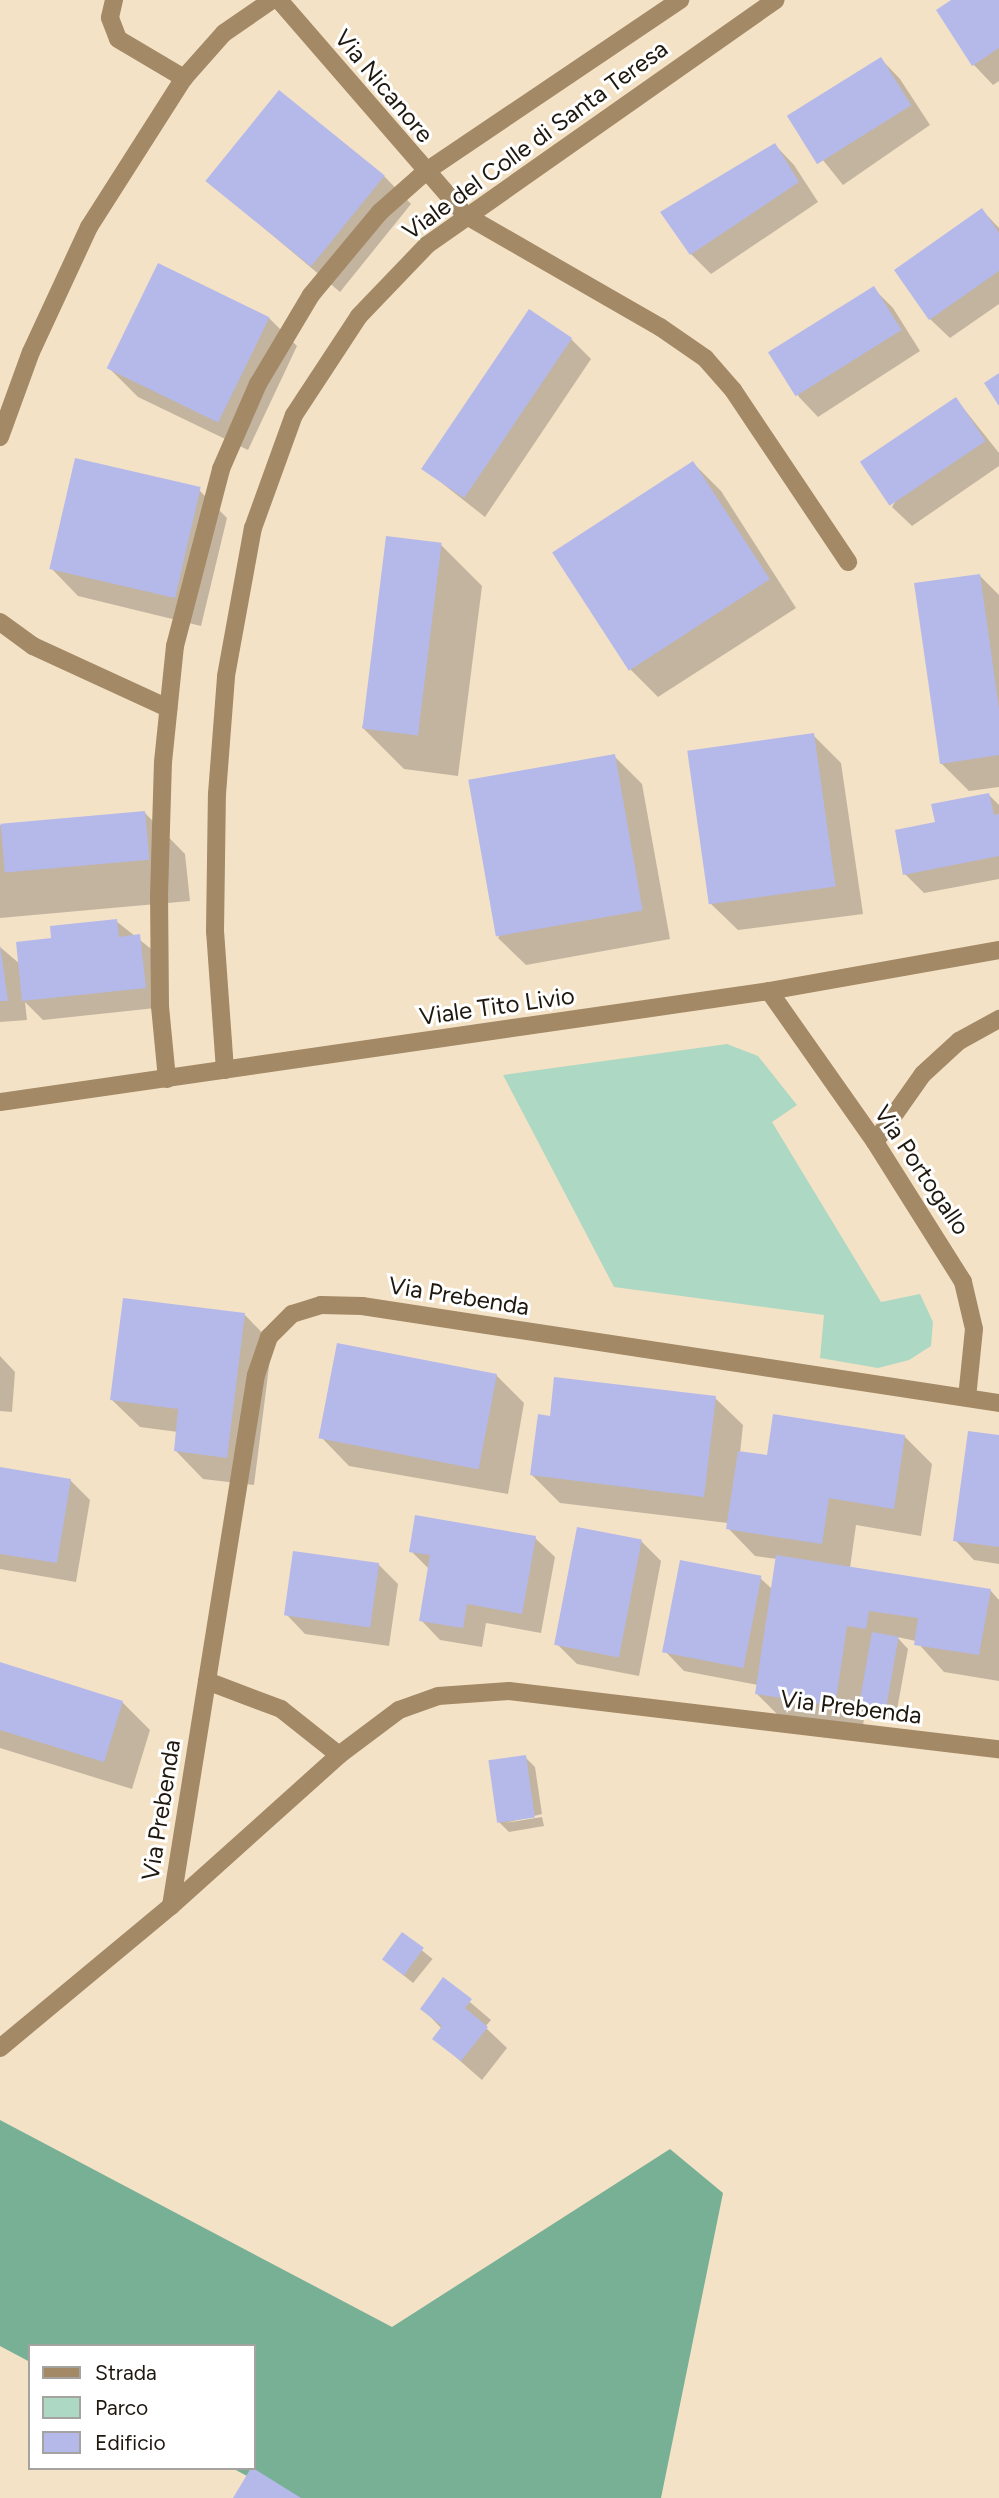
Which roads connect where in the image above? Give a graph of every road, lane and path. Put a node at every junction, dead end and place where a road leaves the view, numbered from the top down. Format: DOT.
graph roads {
  1 [pos="114,0"];
  2 [pos="272,0"];
  3 [pos="279,0"];
  4 [pos="680,0"];
  5 [pos="775,0"];
  6 [pos="184,78"];
  7 [pos="425,172"];
  8 [pos="465,215"];
  9 [pos="0,437"];
  10 [pos="848,562"];
  11 [pos="0,622"];
  12 [pos="168,708"];
  13 [pos="999,950"];
  14 [pos="769,991"];
  15 [pos="999,1019"];
  16 [pos="225,1070"];
  17 [pos="167,1079"];
  18 [pos="0,1102"];
  19 [pos="875,1142"];
  20 [pos="968,1398"];
  21 [pos="999,1403"];
  22 [pos="207,1681"];
  23 [pos="999,1749"];
  24 [pos="339,1755"];
  25 [pos="171,1906"];
  26 [pos="0,2048"];
  1 -- 6 [label="street"];
  2 -- 6 [label="street"];
  3 -- 7 [label="street, Via Nicanore"];
  4 -- 7 [label="street, Viale del Colle di Santa Teresa"];
  5 -- 8 [label="street, Viale del Colle di Santa Teresa"];
  6 -- 9 [label="street"];
  7 -- 8 [label="street, Via Nicanore"];
  7 -- 12 [label="street, Viale del Colle di Santa Teresa"];
  8 -- 10 [label="street, Via Nicanore"];
  8 -- 16 [label="street, Viale del Colle di Santa Teresa"];
  11 -- 12 [label="street"];
  12 -- 17 [label="street, Viale del Colle di Santa Teresa"];
  13 -- 14 [label="street, Viale Tito Livio"];
  14 -- 16 [label="street, Viale Tito Livio"];
  14 -- 19 [label="street, Via Portogallo"];
  15 -- 19 [label="street"];
  16 -- 17 [label="street, Viale Tito Livio"];
  17 -- 18 [label="street, Viale Tito Livio"];
  19 -- 20 [label="street, Via Portogallo"];
  20 -- 21 [label="street, Via Prebenda"];
  20 -- 22 [label="street, Via Prebenda"];
  22 -- 24 [label="street"];
  22 -- 25 [label="street, Via Prebenda"];
  23 -- 24 [label="street, Via Prebenda"];
  24 -- 25 [label="street, Via Prebenda"];
  25 -- 26 [label="street, Via Prebenda"];
}
